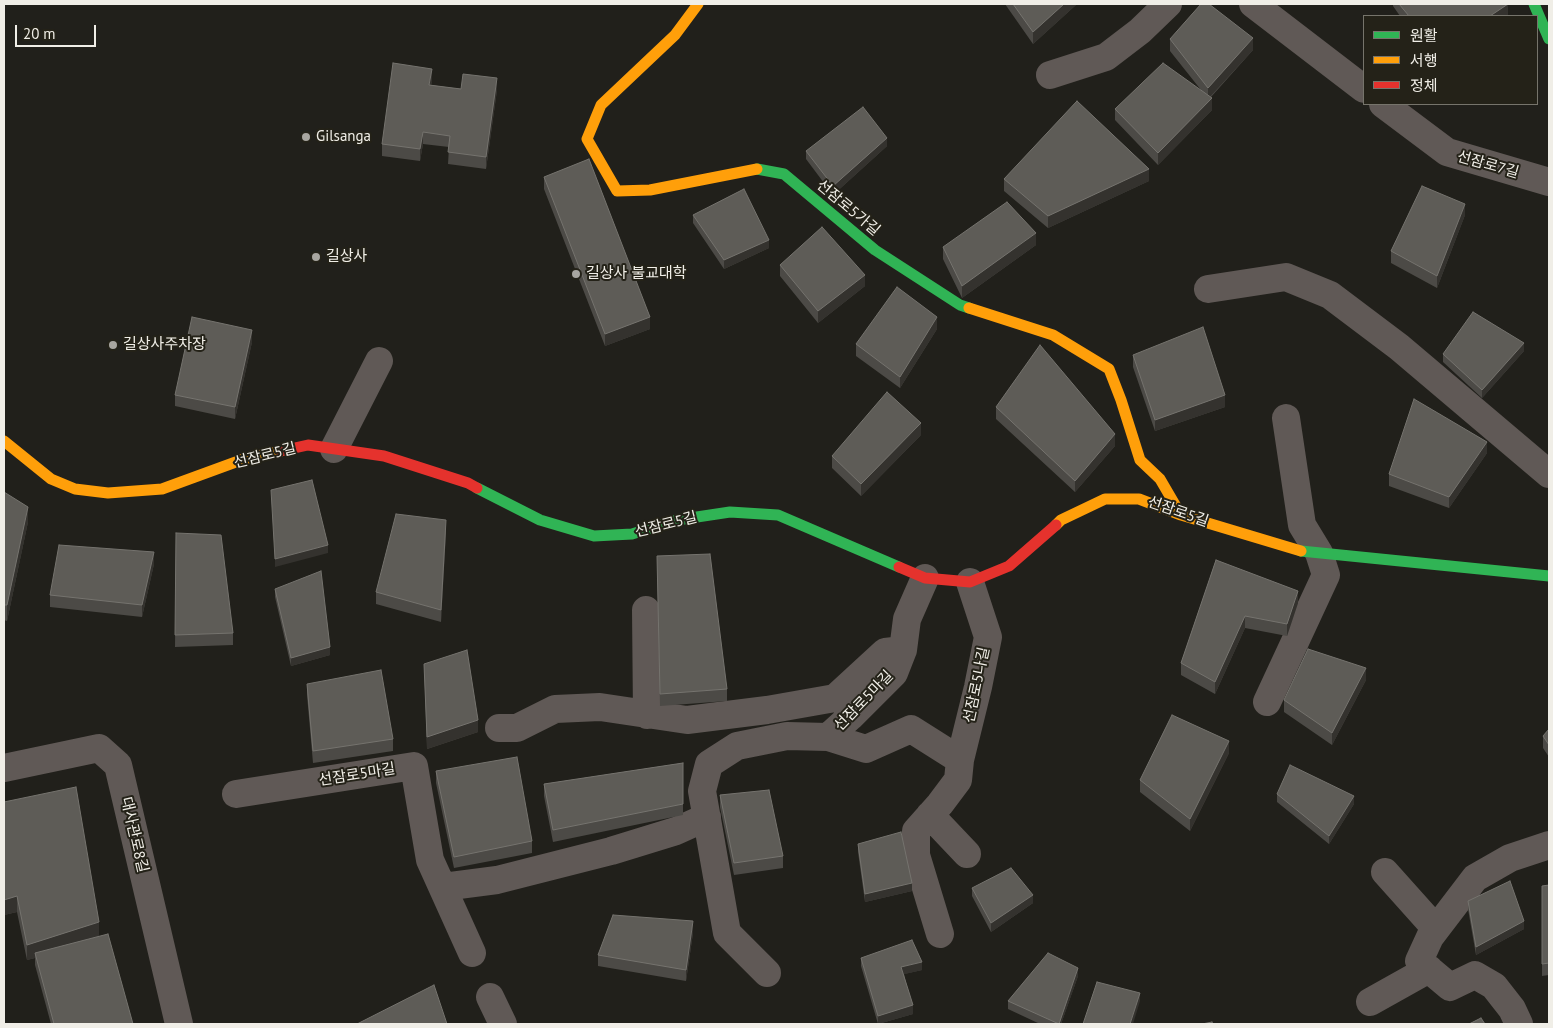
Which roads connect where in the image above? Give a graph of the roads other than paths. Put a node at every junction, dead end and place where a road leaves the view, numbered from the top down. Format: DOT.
graph roads {
  1 [pos="698,4"];
  2 [pos="1168,4"];
  3 [pos="1253,4"];
  4 [pos="1534,4"];
  5 [pos="1549,39"];
  6 [pos="1050,74"];
  7 [pos="1363,88"];
  8 [pos="1384,105"];
  9 [pos="1549,182"];
  10 [pos="1208,289"];
  11 [pos="379,361"];
  12 [pos="1286,418"];
  13 [pos="4,442"];
  14 [pos="334,449"];
  15 [pos="1549,474"];
  16 [pos="1181,515"];
  17 [pos="1319,553"];
  18 [pos="1549,576"];
  19 [pos="925,578"];
  20 [pos="970,582"];
  21 [pos="646,610"];
  22 [pos="903,650"];
  23 [pos="1267,702"];
  24 [pos="647,715"];
  25 [pos="499,728"];
  26 [pos="828,737"];
  27 [pos="960,760"];
  28 [pos="4,768"];
  29 [pos="236,794"];
  30 [pos="930,815"];
  31 [pos="707,817"];
  32 [pos="1549,845"];
  33 [pos="967,854"];
  34 [pos="1385,872"];
  35 [pos="443,887"];
  36 [pos="1436,929"];
  37 [pos="940,934"];
  38 [pos="472,953"];
  39 [pos="1429,969"];
  40 [pos="767,973"];
  41 [pos="490,997"];
  42 [pos="1370,1002"];
  43 [pos="179,1024"];
  44 [pos="503,1024"];
  45 [pos="1519,1024"];
  1 -- 16 [label="street, 선잠로5가길"];
  2 -- 6 [label="street"];
  3 -- 7 [label="street"];
  4 -- 5 [label="street"];
  8 -- 9 [label="street, 선잠로7길"];
  10 -- 15 [label="street"];
  11 -- 14 [label="street"];
  12 -- 17 [label="street"];
  13 -- 14 [label="street, 선잠로5길"];
  14 -- 19 [label="street, 선잠로5길"];
  16 -- 17 [label="street, 선잠로5길"];
  16 -- 20 [label="street, 선잠로5길"];
  17 -- 18 [label="street, 선잠로5길"];
  17 -- 23 [label="street"];
  19 -- 20 [label="street, 선잠로5길"];
  19 -- 22 [label="street, 선잠로5마길"];
  20 -- 27 [label="street, 선잠로5나길"];
  21 -- 24 [label="street"];
  22 -- 24 [label="street"];
  22 -- 26 [label="street, 선잠로5마길"];
  24 -- 25 [label="street"];
  26 -- 27 [label="street"];
  26 -- 31 [label="street, 선잠로5마길"];
  27 -- 30 [label="street, 선잠로5나길"];
  28 -- 43 [label="street, 대사관로8길"];
  29 -- 35 [label="street, 선잠로5마길"];
  30 -- 33 [label="street"];
  30 -- 37 [label="street, 선잠로5나길"];
  31 -- 35 [label="street"];
  31 -- 40 [label="street, 선잠로5마길"];
  32 -- 36 [label="street"];
  34 -- 36 [label="street"];
  35 -- 38 [label="street, 선잠로5마길"];
  36 -- 39 [label="street"];
  39 -- 42 [label="street"];
  39 -- 45 [label="street"];
  41 -- 44 [label="street"];
}
